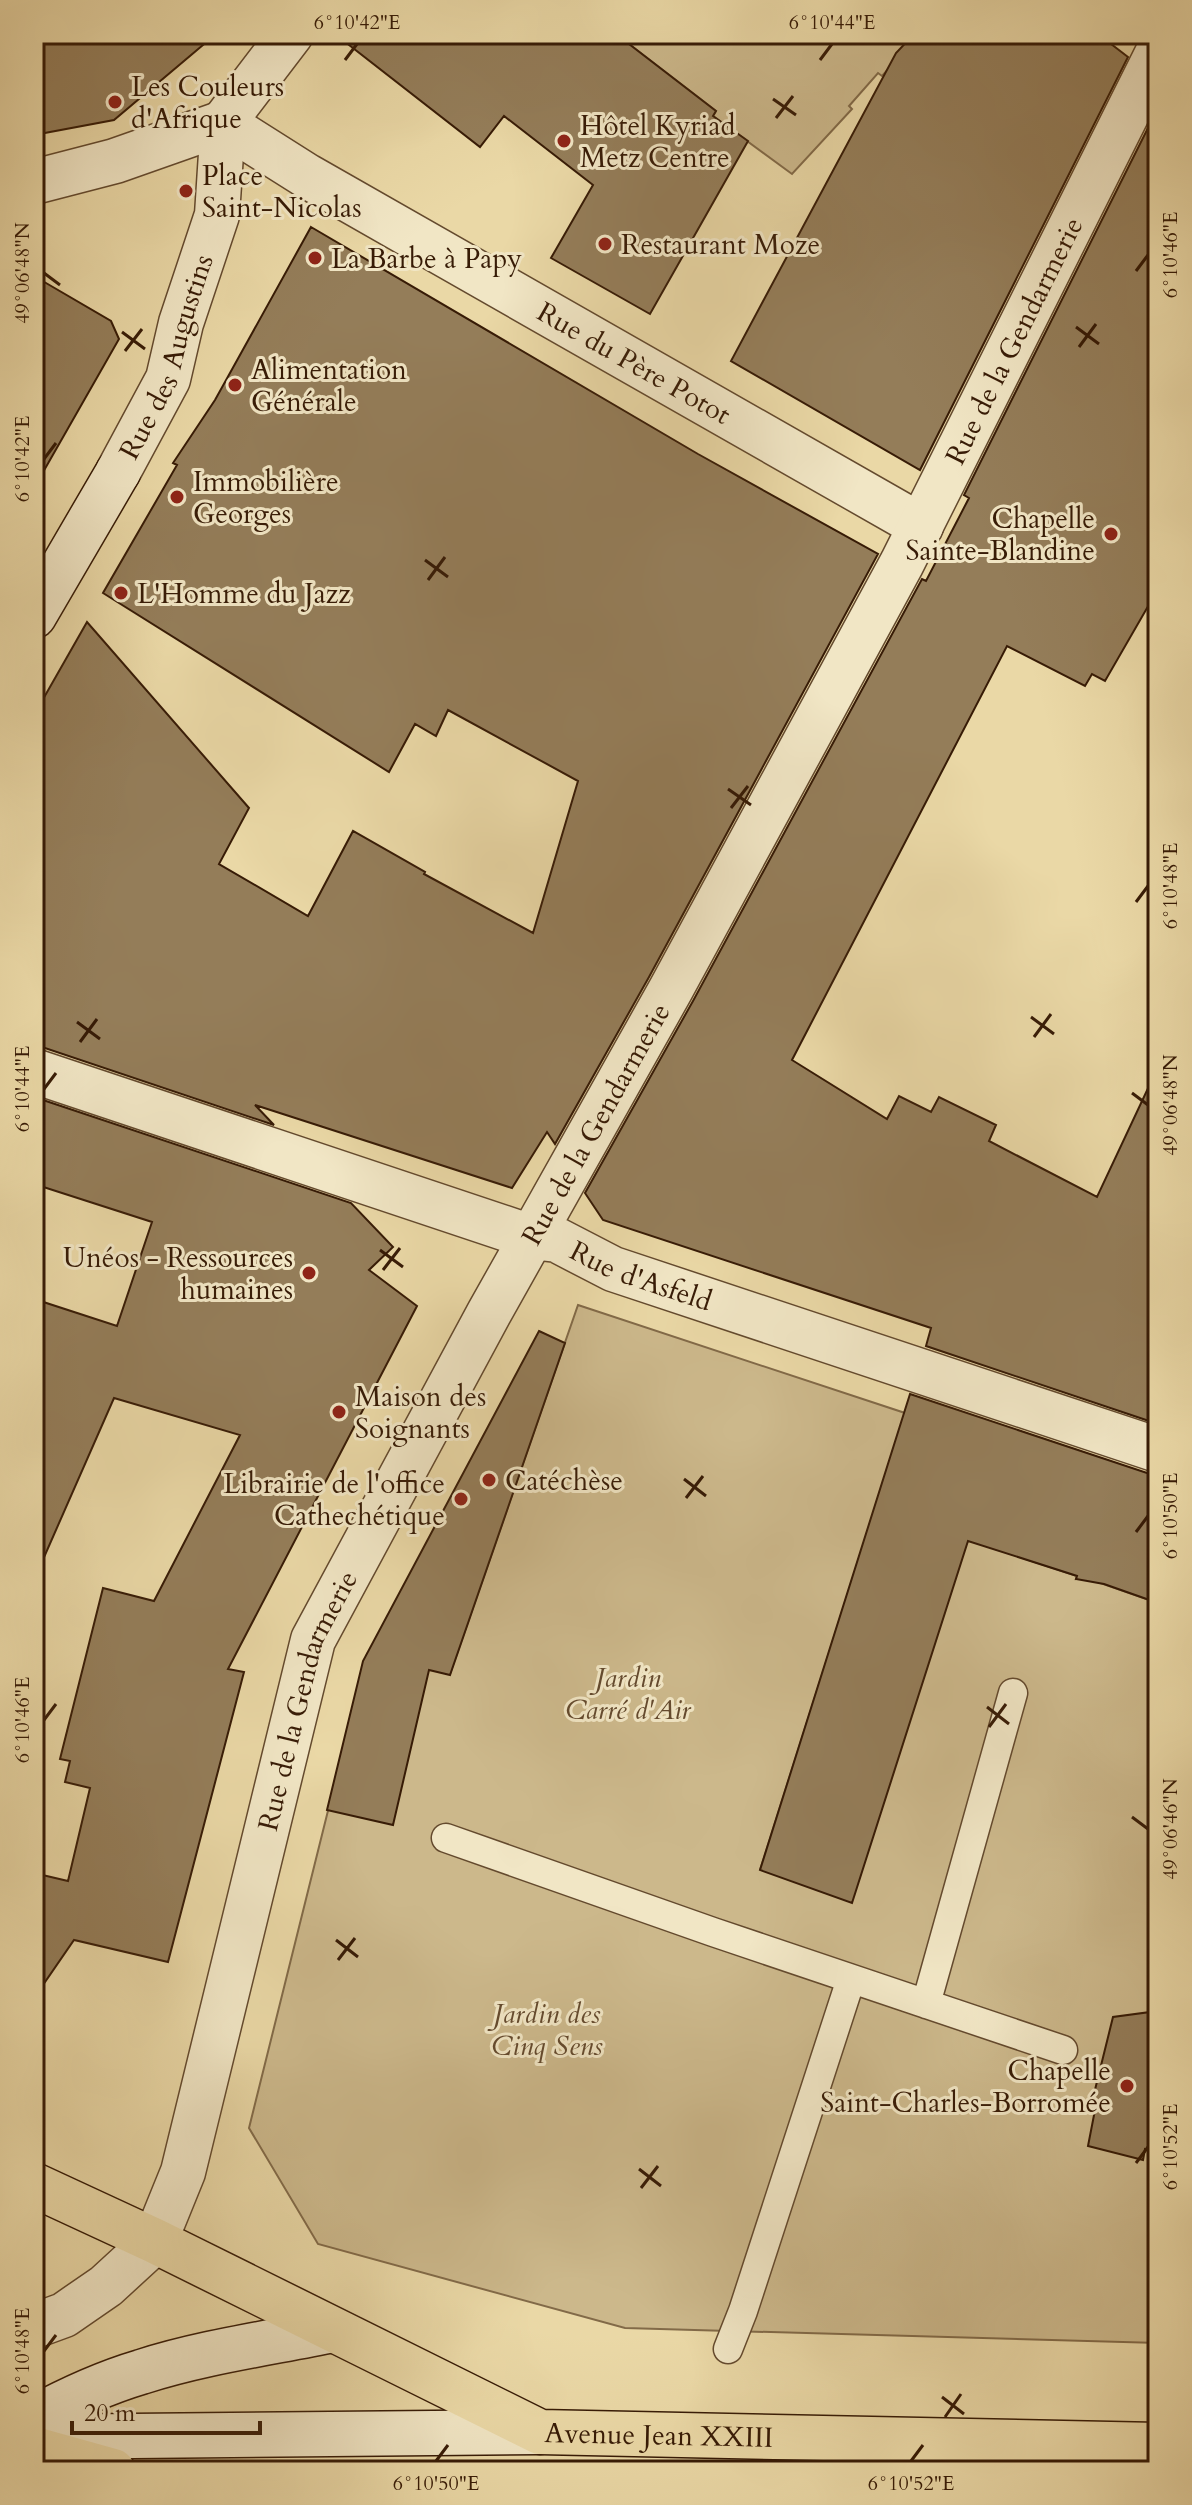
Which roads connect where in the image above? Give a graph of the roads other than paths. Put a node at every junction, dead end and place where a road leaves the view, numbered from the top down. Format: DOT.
graph roads {
  1 [pos="291,34"];
  2 [pos="1158,52"];
  3 [pos="223,123"];
  4 [pos="34,182"];
  5 [pos="921,526"];
  6 [pos="34,616"];
  7 [pos="34,1071"];
  8 [pos="531,1237"];
  9 [pos="1158,1450"];
  10 [pos="1013,1693"];
  11 [pos="446,1838"];
  12 [pos="851,1979"];
  13 [pos="926,2004"];
  14 [pos="1063,2050"];
  15 [pos="34,2185"];
  16 [pos="155,2241"];
  17 [pos="34,2326"];
  18 [pos="333,2330"];
  19 [pos="728,2349"];
  20 [pos="34,2418"];
  21 [pos="540,2432"];
  22 [pos="34,2437"];
  23 [pos="1158,2445"];
  24 [pos="34,2449"];
  25 [pos="113,2471"];
  1 -- 3 [label="street"];
  2 -- 5 [label="street, Rue de la Gendarmerie"];
  3 -- 4 [label="street"];
  3 -- 5 [label="street, Rue du Père Potot"];
  3 -- 6 [label="street, Rue des Augustins"];
  5 -- 8 [label="street, Rue de la Gendarmerie"];
  7 -- 8 [label="street, Rue d'Asfeld"];
  8 -- 9 [label="street, Rue d'Asfeld"];
  8 -- 16 [label="street, Rue de la Gendarmerie"];
  10 -- 13 [label="lane"];
  11 -- 12 [label="lane"];
  12 -- 13 [label="lane"];
  12 -- 19 [label="lane"];
  13 -- 14 [label="lane"];
  15 -- 16 [label="main road, Avenue Jean XXIII"];
  16 -- 17 [label="street"];
  16 -- 18 [label="main road, Avenue Jean XXIII"];
  18 -- 20 [label="street"];
  18 -- 21 [label="main road, Avenue Jean XXIII"];
  21 -- 22 [label="street"];
  21 -- 23 [label="main road, Avenue Jean XXIII"];
  24 -- 25 [label="main road"];
}
